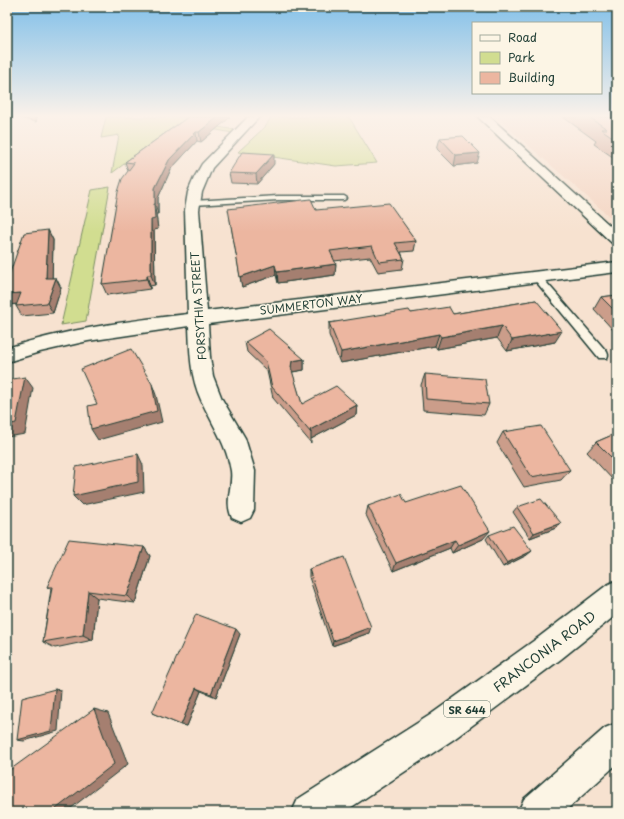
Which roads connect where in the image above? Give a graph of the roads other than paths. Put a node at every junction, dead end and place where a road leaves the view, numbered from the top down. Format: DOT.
graph roads {
  1 [pos="215,155"];
  2 [pos="525,155"];
  3 [pos="344,198"];
  4 [pos="193,203"];
  5 [pos="617,240"];
  6 [pos="617,267"];
  7 [pos="537,276"];
  8 [pos="198,318"];
  9 [pos="7,355"];
  10 [pos="603,355"];
  11 [pos="241,510"];
  12 [pos="617,595"];
  13 [pos="617,740"];
  14 [pos="311,812"];
  15 [pos="537,812"];
  1 -- 4 [label="street, FORSYTHIA STREET"];
  2 -- 5 [label="street"];
  3 -- 4 [label="lane"];
  4 -- 8 [label="street, FORSYTHIA STREET"];
  6 -- 7 [label="street, SUMMERTON WAY"];
  7 -- 8 [label="street, SUMMERTON WAY"];
  7 -- 10 [label="lane"];
  8 -- 9 [label="street, SUMMERTON WAY"];
  8 -- 11 [label="street, FORSYTHIA STREET"];
  12 -- 14 [label="street, FRANCONIA ROAD / SR 644"];
  13 -- 15 [label="street"];
}
